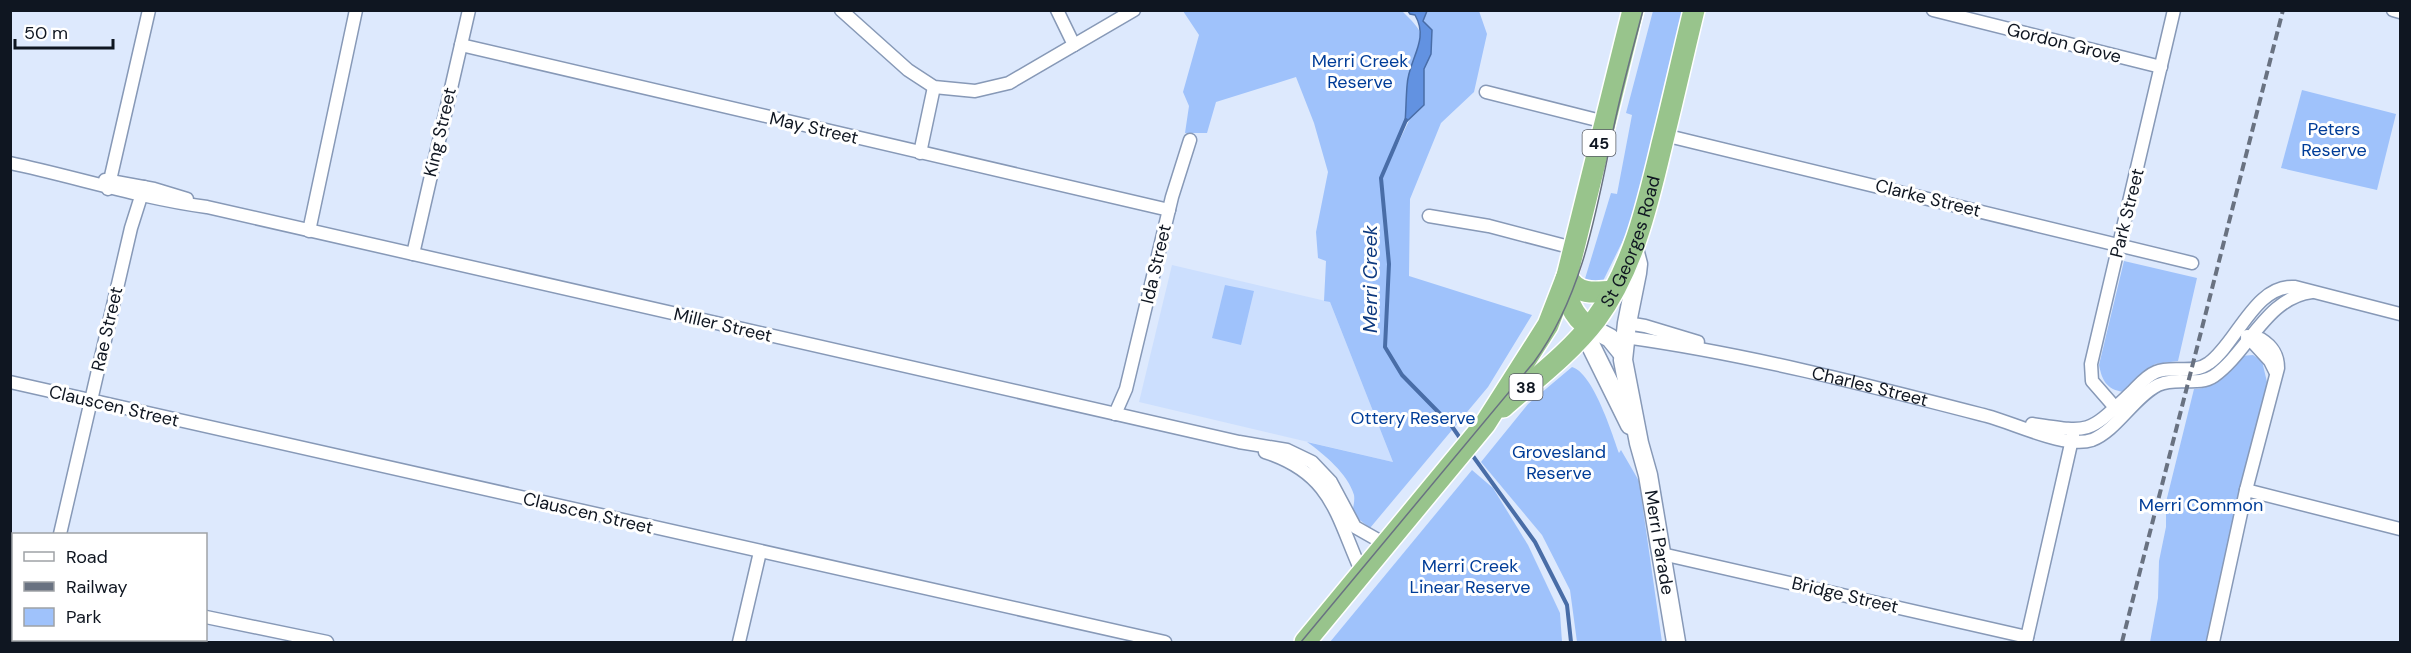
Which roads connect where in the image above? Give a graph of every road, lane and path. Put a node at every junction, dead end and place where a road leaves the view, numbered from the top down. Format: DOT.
graph roads {
  1 [pos="149,10"];
  2 [pos="356,10"];
  3 [pos="470,10"];
  4 [pos="841,10"];
  5 [pos="1057,10"];
  6 [pos="1134,10"];
  7 [pos="1633,10"];
  8 [pos="1694,10"];
  9 [pos="1933,10"];
  10 [pos="2174,10"];
  11 [pos="2393,10"];
  12 [pos="2400,12"];
  13 [pos="460,45"];
  14 [pos="1074,45"];
  15 [pos="2161,68"];
  16 [pos="934,87"];
  17 [pos="1486,93"];
  18 [pos="1605,122"];
  19 [pos="1664,135"];
  20 [pos="1190,140"];
  21 [pos="920,153"];
  22 [pos="10,163"];
  23 [pos="109,184"];
  24 [pos="139,191"];
  25 [pos="1169,210"];
  26 [pos="1429,216"];
  27 [pos="309,231"];
  28 [pos="2119,245"];
  29 [pos="1633,246"];
  30 [pos="1573,248"];
  31 [pos="412,254"];
  32 [pos="2192,263"];
  33 [pos="1567,276"];
  34 [pos="2276,290"];
  35 [pos="1613,291"];
  36 [pos="2312,292"];
  37 [pos="2275,310"];
  38 [pos="2400,314"];
  39 [pos="2244,321"];
  40 [pos="1589,327"];
  41 [pos="1625,338"];
  42 [pos="2249,340"];
  43 [pos="1536,344"];
  44 [pos="2226,344"];
  45 [pos="10,382"];
  46 [pos="91,401"];
  47 [pos="2118,411"];
  48 [pos="1120,415"];
  49 [pos="1485,424"];
  50 [pos="2072,436"];
  51 [pos="1239,442"];
  52 [pos="1639,443"];
  53 [pos="2246,490"];
  54 [pos="2400,529"];
  55 [pos="60,533"];
  56 [pos="1385,544"];
  57 [pos="760,552"];
  58 [pos="1662,554"];
  59 [pos="1362,573"];
  60 [pos="207,617"];
  61 [pos="2027,640"];
  62 [pos="311,641"];
  63 [pos="327,642"];
  64 [pos="739,642"];
  65 [pos="1165,642"];
  66 [pos="1305,642"];
  67 [pos="1676,642"];
  68 [pos="2213,642"];
  1 -- 23 [label="street"];
  2 -- 27 [label="street"];
  3 -- 13 [label="street, King Street"];
  4 -- 16 [label="street"];
  5 -- 14 [label="street"];
  6 -- 14 [label="street"];
  7 -- 18 [label="highway, St Georges Road / 45"];
  8 -- 19 [label="highway, St Georges Road"];
  9 -- 15 [label="street, Gordon Grove"];
  10 -- 15 [label="street, Park Street"];
  11 -- 12 [label="street"];
  13 -- 21 [label="street, May Street"];
  13 -- 31 [label="street, King Street"];
  14 -- 16 [label="street"];
  15 -- 28 [label="street, Park Street"];
  16 -- 21 [label="street"];
  17 -- 18 [label="street"];
  18 -- 30 [label="highway, St Georges Road / 45"];
  19 -- 28 [label="street, Clarke Street"];
  19 -- 29 [label="highway, St Georges Road"];
  20 -- 25 [label="street, Ida Street"];
  21 -- 25 [label="street, May Street"];
  22 -- 23 [label="street, Miller Street"];
  23 -- 24 [label="street, Miller Street"];
  24 -- 27 [label="street, Miller Street"];
  24 -- 46 [label="street, Rae Street"];
  25 -- 48 [label="street, Ida Street"];
  26 -- 30 [label="street"];
  27 -- 31 [label="street, Miller Street"];
  28 -- 32 [label="street, Clarke Street"];
  28 -- 47 [label="street, Park Street"];
  29 -- 35 [label="highway, St Georges Road"];
  29 -- 41 [label="main road"];
  30 -- 33 [label="highway, St Georges Road / 45"];
  31 -- 48 [label="street, Miller Street"];
  33 -- 35 [label="highway"];
  33 -- 40 [label="highway"];
  33 -- 43 [label="highway, St Georges Road / 45"];
  34 -- 36 [label="street"];
  34 -- 37 [label="street"];
  34 -- 39 [label="street"];
  35 -- 40 [label="highway, St Georges Road"];
  36 -- 37 [label="street"];
  36 -- 38 [label="street"];
  37 -- 42 [label="street"];
  39 -- 42 [label="street"];
  39 -- 44 [label="street"];
  40 -- 41 [label="main road, Charles Street"];
  40 -- 43 [label="highway"];
  40 -- 49 [label="highway, St Georges Road / 38"];
  40 -- 52 [label="main road, Merri Parade"];
  41 -- 50 [label="street, Charles Street"];
  41 -- 52 [label="main road, Merri Parade"];
  42 -- 44 [label="street"];
  42 -- 47 [label="street"];
  42 -- 53 [label="street"];
  43 -- 49 [label="highway, St Georges Road / 38"];
  44 -- 47 [label="street"];
  45 -- 46 [label="street, Clauscen Street"];
  46 -- 55 [label="street, Rae Street"];
  46 -- 57 [label="street, Clauscen Street"];
  47 -- 50 [label="street"];
  48 -- 51 [label="street, Miller Street"];
  49 -- 56 [label="highway, St Georges Road / 38"];
  50 -- 61 [label="street"];
  51 -- 56 [label="street, Miller Street"];
  51 -- 59 [label="street, Miller Street"];
  52 -- 58 [label="main road, Merri Parade"];
  53 -- 54 [label="street"];
  53 -- 68 [label="street"];
  56 -- 59 [label="highway, St Georges Road / 38"];
  57 -- 64 [label="street"];
  57 -- 65 [label="street, Clauscen Street"];
  58 -- 61 [label="street, Bridge Street"];
  58 -- 67 [label="main road, Merri Parade"];
  59 -- 66 [label="highway, St Georges Road / 38"];
  60 -- 62 [label="street"];
  62 -- 63 [label="street"];
}
